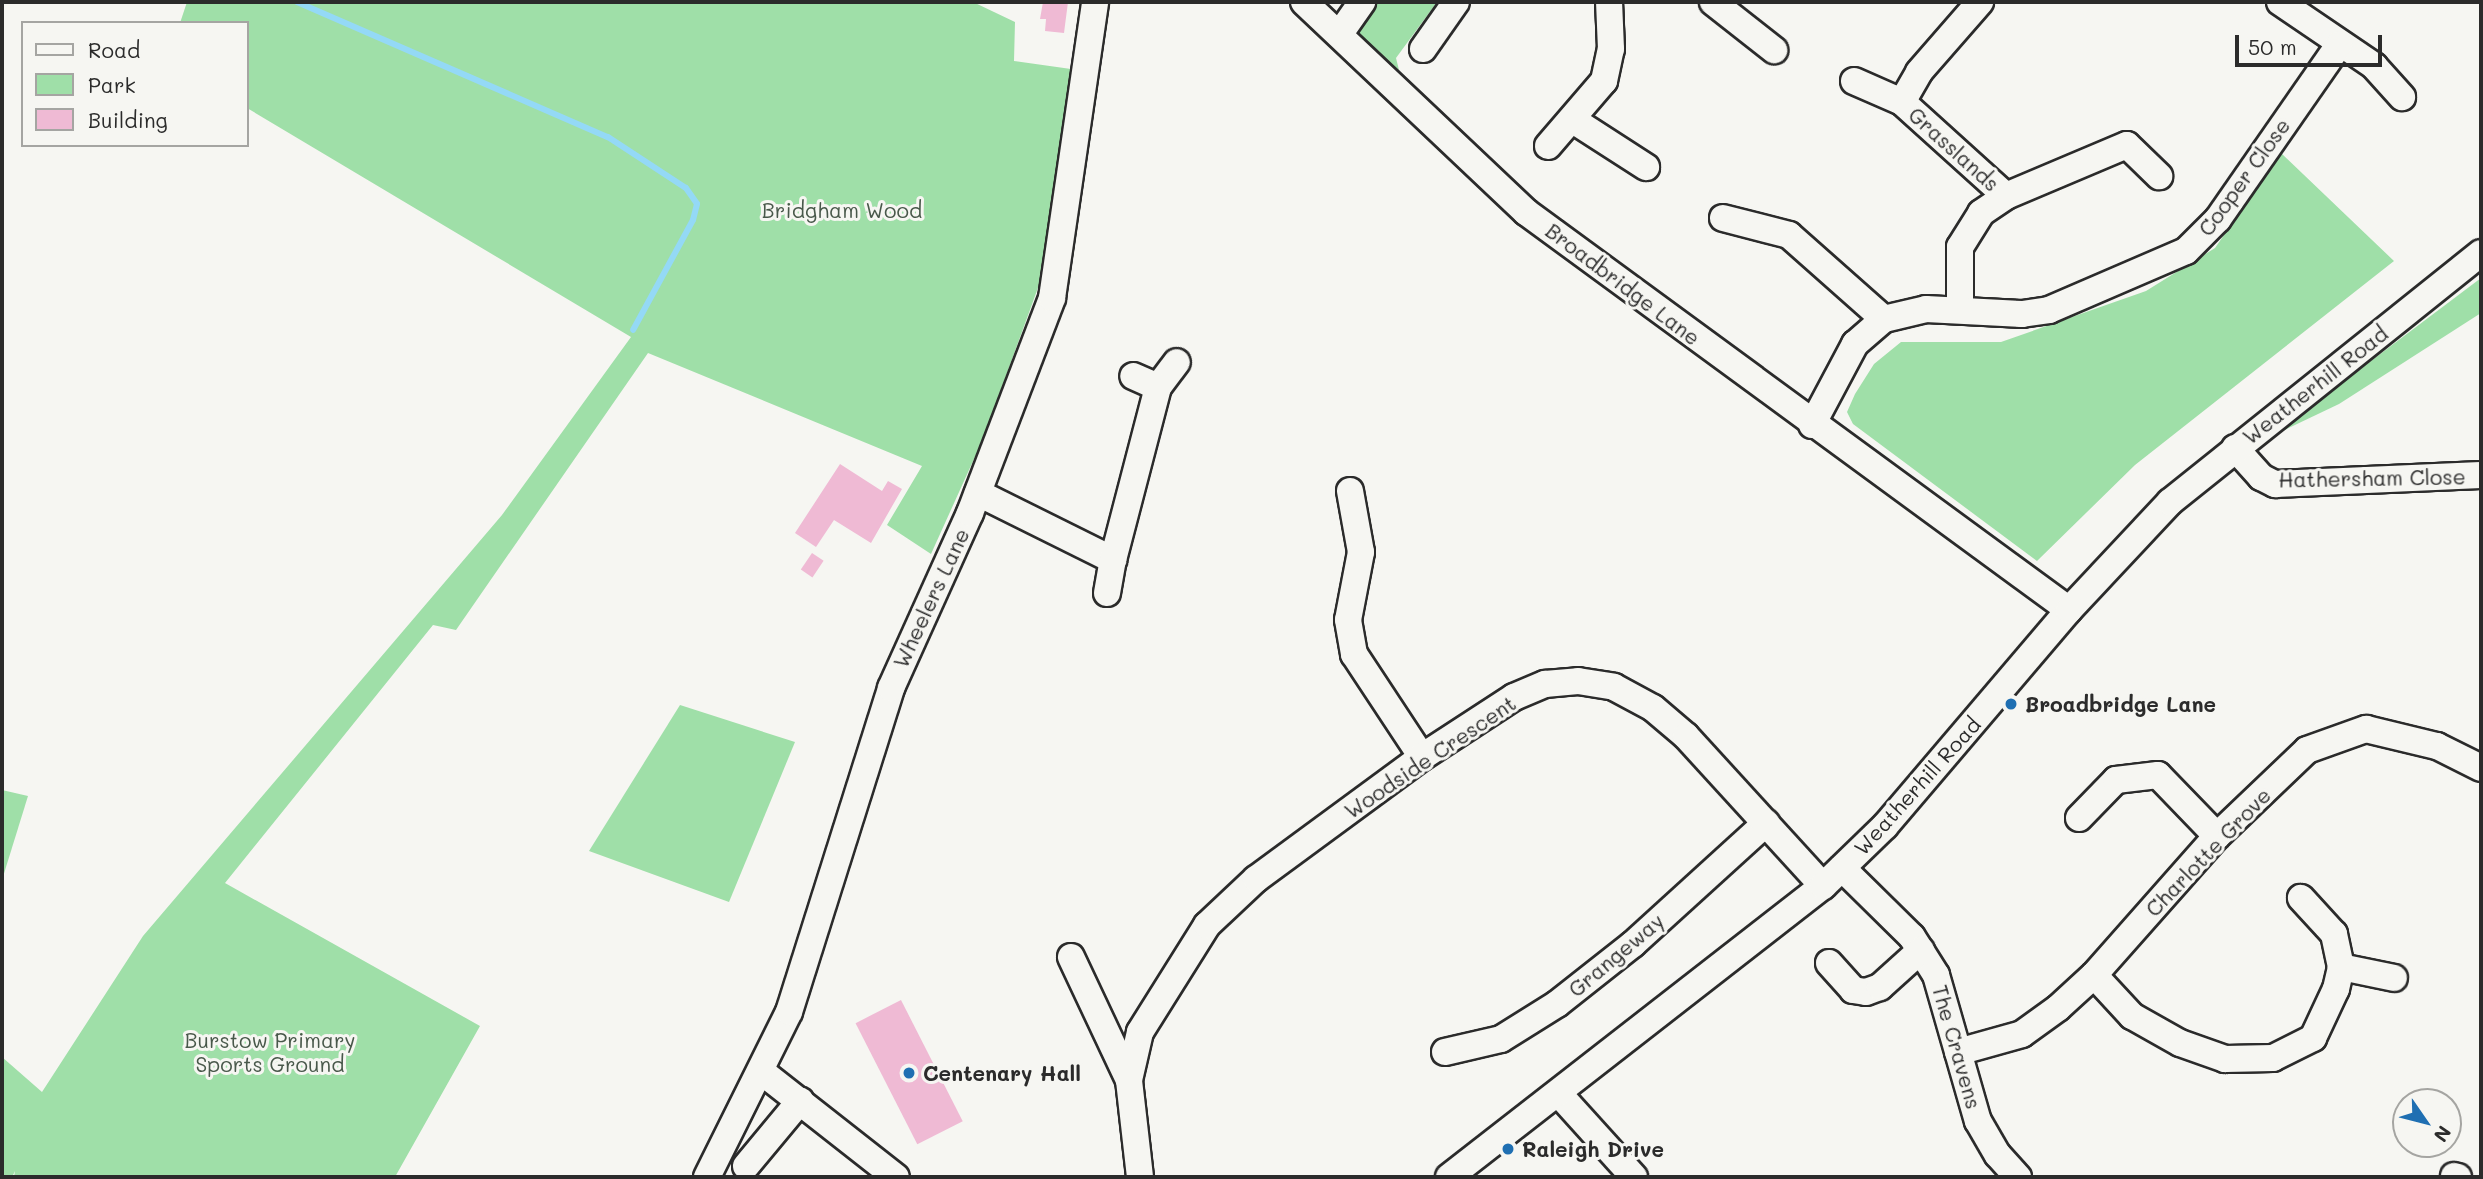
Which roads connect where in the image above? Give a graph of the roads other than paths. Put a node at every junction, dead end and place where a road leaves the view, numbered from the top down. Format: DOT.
graph roads {
  1 [pos="1095,2"];
  2 [pos="1304,2"];
  3 [pos="1362,2"];
  4 [pos="1456,2"];
  5 [pos="1609,2"];
  6 [pos="1713,2"];
  7 [pos="1980,2"];
  8 [pos="2280,2"];
  9 [pos="1341,32"];
  10 [pos="2339,45"];
  11 [pos="1423,49"];
  12 [pos="1774,50"];
  13 [pos="1854,81"];
  14 [pos="2402,97"];
  15 [pos="1902,102"];
  16 [pos="1573,120"];
  17 [pos="1548,146"];
  18 [pos="1646,167"];
  19 [pos="2159,176"];
  20 [pos="2006,196"];
  21 [pos="1723,218"];
  22 [pos="2481,253"];
  23 [pos="1960,309"];
  24 [pos="1884,319"];
  25 [pos="1177,362"];
  26 [pos="1133,376"];
  27 [pos="1158,387"];
  28 [pos="1812,425"];
  29 [pos="2235,448"];
  30 [pos="2481,475"];
  31 [pos="1350,491"];
  32 [pos="978,493"];
  33 [pos="1113,560"];
  34 [pos="1107,593"];
  35 [pos="2069,610"];
  36 [pos="1422,757"];
  37 [pos="2481,768"];
  38 [pos="2079,818"];
  39 [pos="1766,823"];
  40 [pos="2217,836"];
  41 [pos="1833,877"];
  42 [pos="2301,898"];
  43 [pos="1921,950"];
  44 [pos="1071,957"];
  45 [pos="1829,964"];
  46 [pos="2341,967"];
  47 [pos="2094,975"];
  48 [pos="2394,978"];
  49 [pos="1445,1052"];
  50 [pos="1958,1052"];
  51 [pos="762,1072"];
  52 [pos="1129,1080"];
  53 [pos="1559,1094"];
  54 [pos="800,1101"];
  55 [pos="746,1166"];
  56 [pos="707,1177"];
  57 [pos="896,1177"];
  58 [pos="1140,1177"];
  59 [pos="1449,1177"];
  60 [pos="1634,1177"];
  61 [pos="2018,1177"];
  1 -- 32 [label="street, Wheelers Lane"];
  2 -- 9 [label="street, Broadbridge Lane"];
  3 -- 9 [label="street"];
  4 -- 11 [label="street"];
  5 -- 16 [label="street"];
  6 -- 12 [label="street"];
  7 -- 15 [label="street, Grasslands"];
  8 -- 10 [label="street"];
  9 -- 28 [label="street, Broadbridge Lane"];
  10 -- 14 [label="street"];
  10 -- 23 [label="street, Cooper Close"];
  13 -- 15 [label="street, Grasslands"];
  15 -- 20 [label="street, Grasslands"];
  16 -- 17 [label="street"];
  16 -- 18 [label="street"];
  19 -- 20 [label="street, Grasslands"];
  20 -- 23 [label="street, Grasslands"];
  21 -- 24 [label="street"];
  22 -- 29 [label="street, Weatherhill Road"];
  23 -- 24 [label="street, Cooper Close"];
  24 -- 28 [label="street, Cooper Close"];
  25 -- 27 [label="street"];
  26 -- 27 [label="street"];
  27 -- 33 [label="street"];
  28 -- 35 [label="street, Broadbridge Lane"];
  29 -- 30 [label="street, Hathersham Close"];
  29 -- 35 [label="street, Weatherhill Road"];
  31 -- 36 [label="street"];
  32 -- 33 [label="street"];
  32 -- 51 [label="street, Wheelers Lane"];
  33 -- 34 [label="street"];
  35 -- 41 [label="street, Weatherhill Road"];
  36 -- 39 [label="street, Woodside Crescent"];
  36 -- 52 [label="street, Woodside Crescent"];
  37 -- 40 [label="street, Charlotte Grove"];
  38 -- 40 [label="street"];
  39 -- 41 [label="street, Woodside Crescent"];
  39 -- 49 [label="street, Grangeway"];
  40 -- 47 [label="street, Charlotte Grove"];
  41 -- 43 [label="street, The Cravens"];
  41 -- 53 [label="street, Weatherhill Road"];
  42 -- 46 [label="street"];
  43 -- 45 [label="street"];
  43 -- 50 [label="street, The Cravens"];
  44 -- 52 [label="street, Woodside Crescent"];
  46 -- 47 [label="street"];
  46 -- 48 [label="street"];
  47 -- 50 [label="street, Charlotte Grove"];
  50 -- 61 [label="street, The Cravens"];
  51 -- 54 [label="street"];
  51 -- 56 [label="street, Wheelers Lane"];
  52 -- 58 [label="street, Woodside Crescent"];
  53 -- 59 [label="street, Weatherhill Road"];
  53 -- 60 [label="street"];
  54 -- 55 [label="street"];
  54 -- 57 [label="street"];
}
